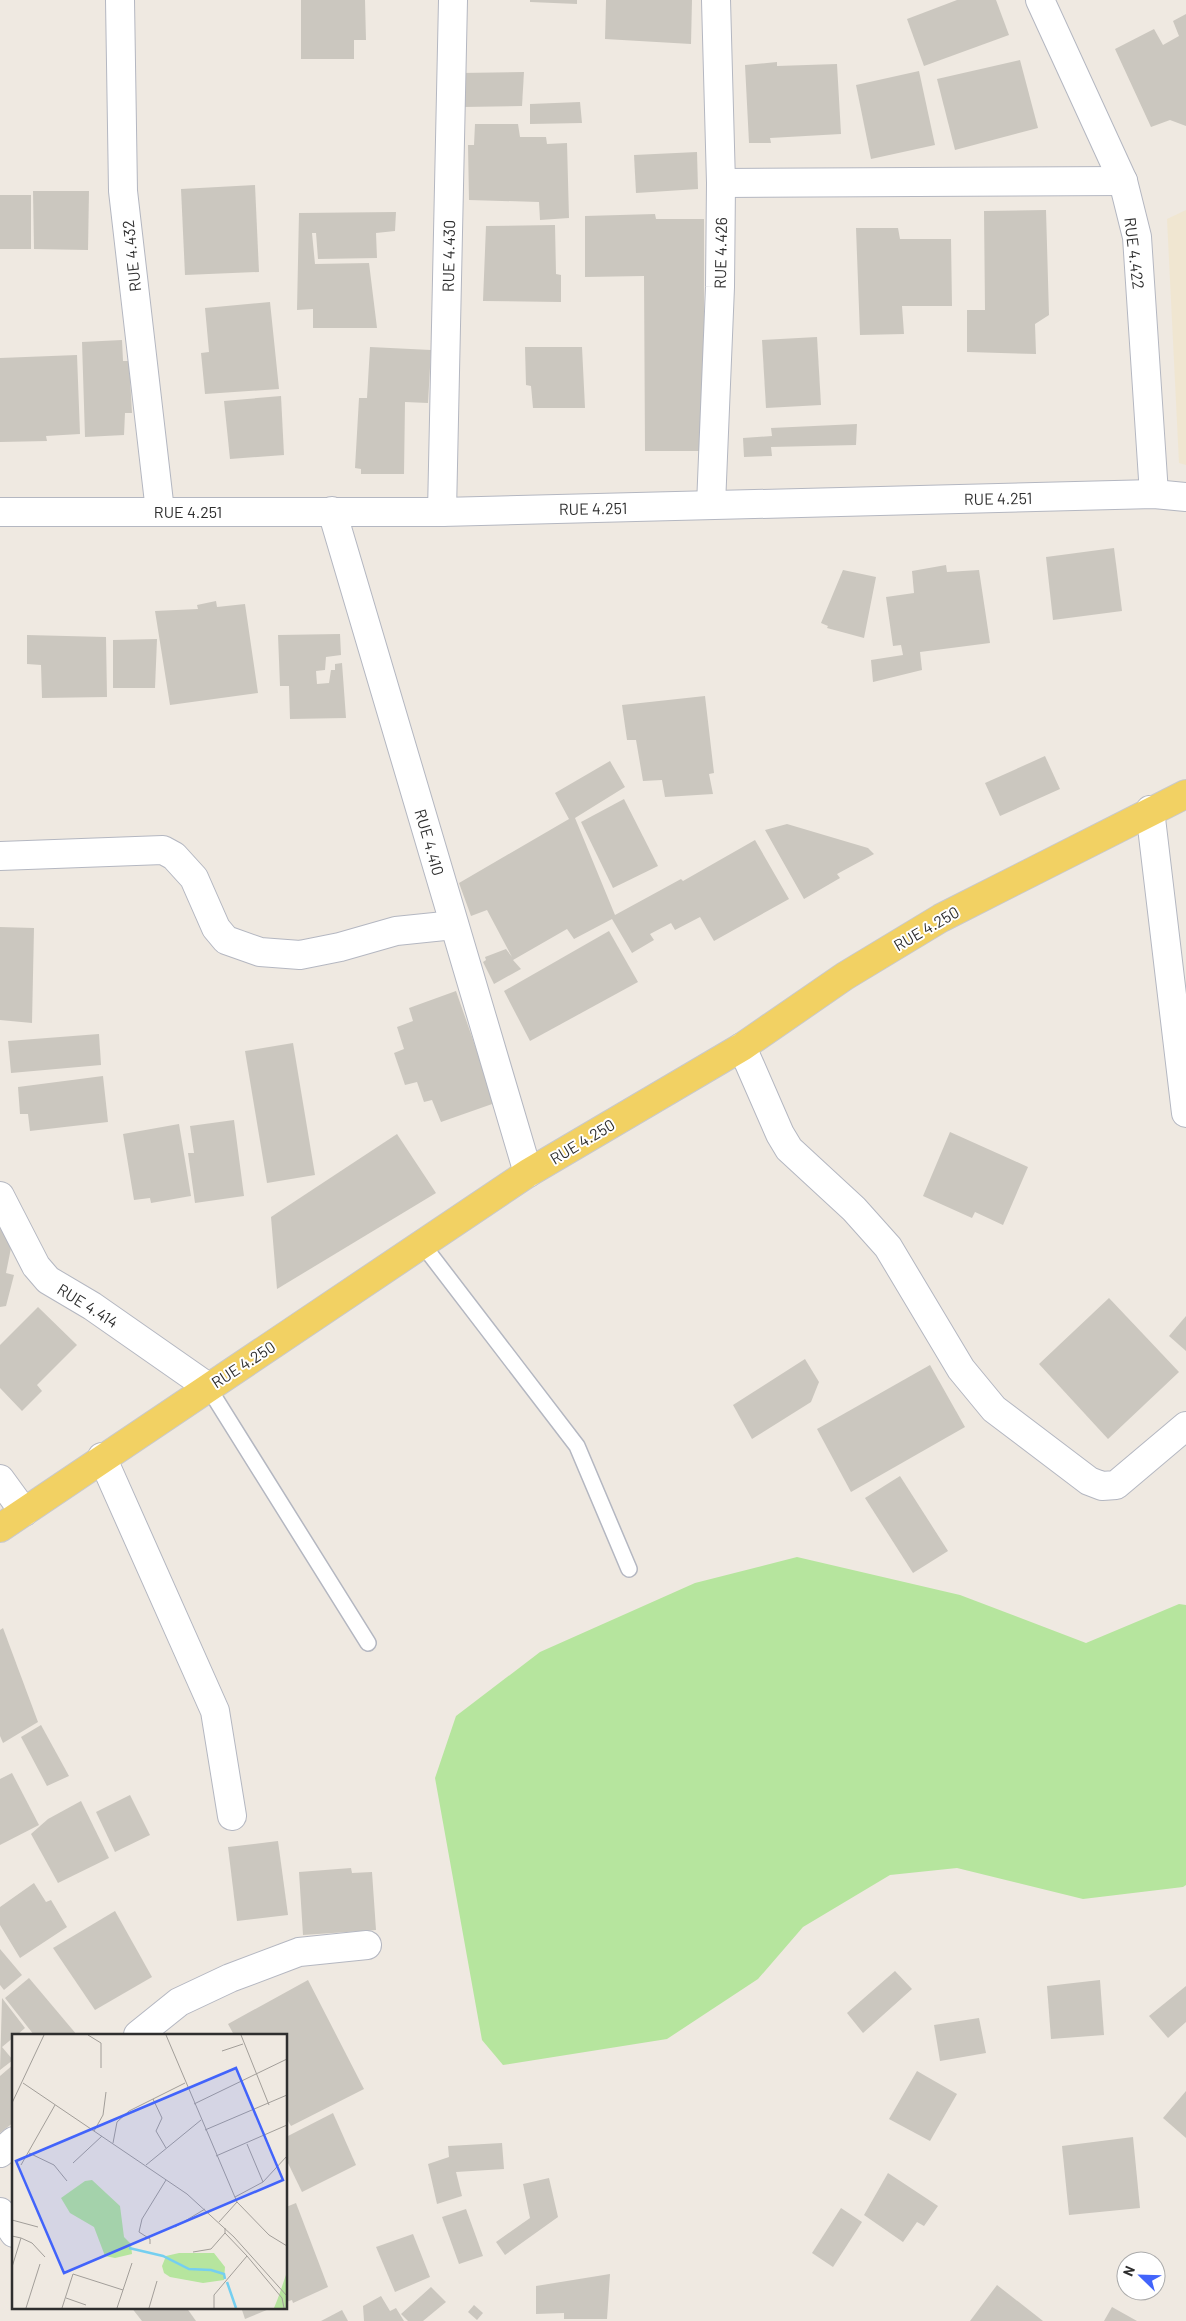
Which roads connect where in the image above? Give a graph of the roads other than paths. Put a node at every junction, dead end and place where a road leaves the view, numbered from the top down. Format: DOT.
graph roads {
  1 [pos="120,0"];
  2 [pos="453,0"];
  3 [pos="716,0"];
  4 [pos="1040,0"];
  5 [pos="1123,181"];
  6 [pos="721,183"];
  7 [pos="1154,494"];
  8 [pos="1186,497"];
  9 [pos="711,505"];
  10 [pos="160,511"];
  11 [pos="332,511"];
  12 [pos="0,512"];
  13 [pos="442,512"];
  14 [pos="1186,794"];
  15 [pos="1150,810"];
  16 [pos="0,856"];
  17 [pos="454,925"];
  18 [pos="742,1047"];
  19 [pos="1186,1113"];
  20 [pos="528,1173"];
  21 [pos="0,1196"];
  22 [pos="423,1245"];
  23 [pos="208,1387"];
  24 [pos="1186,1426"];
  25 [pos="102,1458"];
  26 [pos="0,1479"];
  27 [pos="24,1512"];
  28 [pos="0,1528"];
  29 [pos="629,1569"];
  30 [pos="368,1643"];
  31 [pos="232,1816"];
  32 [pos="367,1945"];
  33 [pos="139,2034"];
  34 [pos="12,2143"];
  35 [pos="0,2153"];
  36 [pos="0,2212"];
  37 [pos="12,2230"];
  1 -- 10 [label="street, RUE 4.432"];
  2 -- 13 [label="street, RUE 4.430"];
  3 -- 6 [label="street, RUE 4.426"];
  4 -- 5 [label="street, RUE 4.422"];
  5 -- 6 [label="street"];
  5 -- 7 [label="street, RUE 4.422"];
  6 -- 9 [label="street, RUE 4.426"];
  7 -- 8 [label="street, RUE 4.251"];
  7 -- 9 [label="street, RUE 4.251"];
  9 -- 13 [label="street, RUE 4.251"];
  10 -- 11 [label="street, RUE 4.251"];
  10 -- 12 [label="street, RUE 4.251"];
  11 -- 13 [label="street, RUE 4.251"];
  11 -- 17 [label="street, RUE 4.410"];
  14 -- 15 [label="main road, RUE 4.250"];
  15 -- 18 [label="main road, RUE 4.250"];
  15 -- 19 [label="street"];
  16 -- 17 [label="street"];
  17 -- 20 [label="street, RUE 4.410"];
  18 -- 20 [label="main road, RUE 4.250"];
  18 -- 24 [label="street"];
  20 -- 22 [label="main road, RUE 4.250"];
  21 -- 23 [label="street, RUE 4.414"];
  22 -- 23 [label="main road, RUE 4.250"];
  22 -- 29 [label="lane"];
  23 -- 25 [label="main road, RUE 4.250"];
  23 -- 30 [label="lane"];
  25 -- 27 [label="main road, RUE 4.250"];
  25 -- 31 [label="street"];
  26 -- 27 [label="street"];
  27 -- 28 [label="main road, RUE 4.250"];
  32 -- 33 [label="street"];
  34 -- 35 [label="street"];
  36 -- 37 [label="street"];
}
